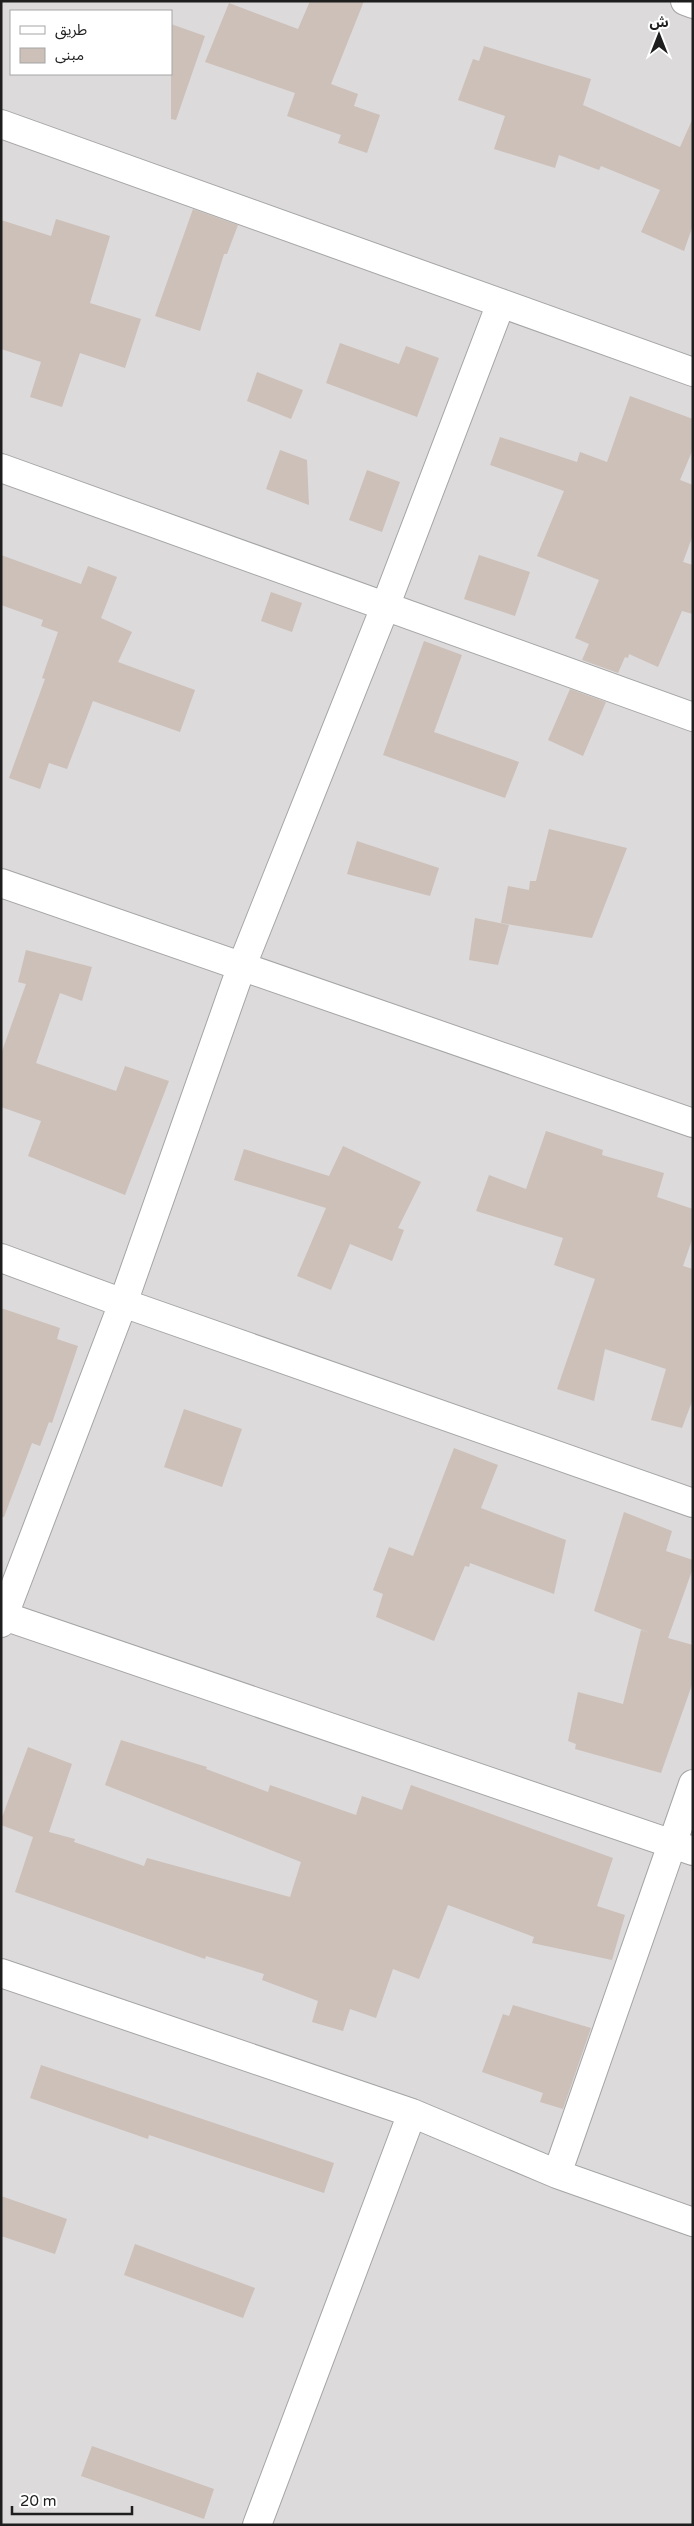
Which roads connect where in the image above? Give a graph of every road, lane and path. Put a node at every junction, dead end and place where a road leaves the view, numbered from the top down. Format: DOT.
graph roads {
  1 [pos="685,1"];
  2 [pos="693,4"];
  3 [pos="1,124"];
  4 [pos="501,304"];
  5 [pos="693,372"];
  6 [pos="1,468"];
  7 [pos="385,607"];
  8 [pos="693,718"];
  9 [pos="1,883"];
  10 [pos="241,968"];
  11 [pos="693,1123"];
  12 [pos="1,1258"];
  13 [pos="123,1303"];
  14 [pos="693,1503"];
  15 [pos="2,1618"];
  16 [pos="693,1784"];
  17 [pos="683,1847"];
  18 [pos="1,1973"];
  19 [pos="412,2113"];
  20 [pos="557,2174"];
  21 [pos="693,2222"];
  22 [pos="257,2525"];
  1 -- 2 [label="street"];
  3 -- 4 [label="street"];
  4 -- 5 [label="street"];
  4 -- 7 [label="street"];
  6 -- 7 [label="street"];
  7 -- 8 [label="street"];
  7 -- 10 [label="street"];
  9 -- 10 [label="street"];
  10 -- 11 [label="street"];
  10 -- 13 [label="street"];
  12 -- 13 [label="street"];
  13 -- 14 [label="street"];
  13 -- 15 [label="street"];
  15 -- 17 [label="street"];
  16 -- 17 [label="street"];
  17 -- 20 [label="street"];
  18 -- 19 [label="street"];
  19 -- 20 [label="street"];
  19 -- 22 [label="street"];
  20 -- 21 [label="street"];
}
